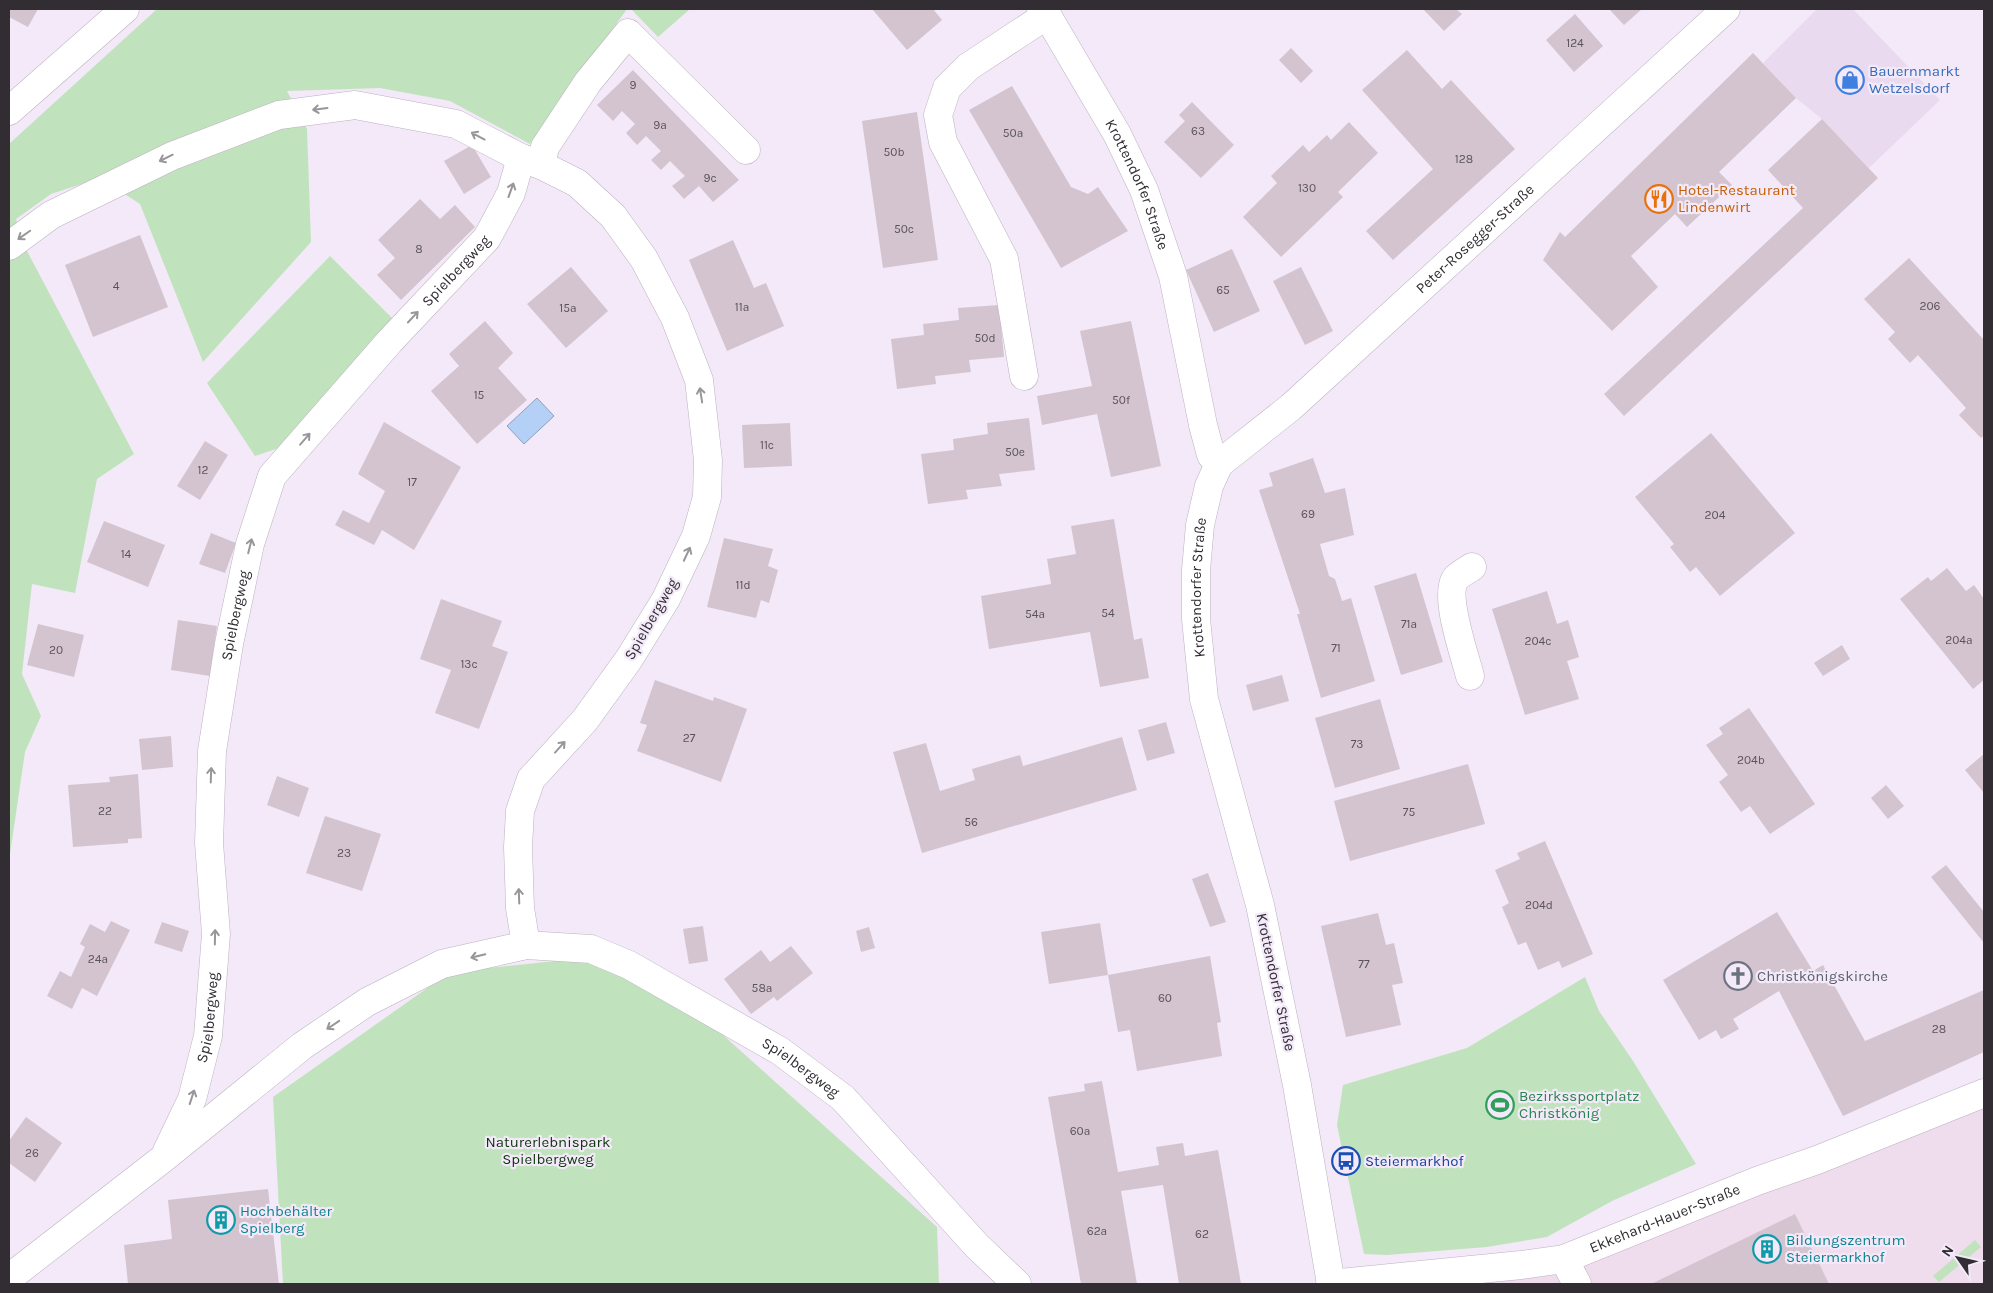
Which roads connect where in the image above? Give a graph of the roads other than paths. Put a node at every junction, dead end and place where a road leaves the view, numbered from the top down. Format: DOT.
graph roads {
  1 [pos="125,9"];
  2 [pos="1726,9"];
  3 [pos="1044,12"];
  4 [pos="9,111"];
  5 [pos="746,150"];
  6 [pos="531,162"];
  7 [pos="9,246"];
  8 [pos="1024,376"];
  9 [pos="1219,464"];
  10 [pos="1472,567"];
  11 [pos="1470,676"];
  12 [pos="526,945"];
  13 [pos="1984,1093"];
  14 [pos="165,1157"];
  15 [pos="1564,1259"];
  16 [pos="9,1278"];
  17 [pos="1017,1284"];
  18 [pos="1330,1284"];
  19 [pos="1577,1284"];
  1 -- 4 [label="street"];
  2 -- 9 [label="street, Peter-Rosegger-Straße"];
  3 -- 8 [label="street"];
  3 -- 9 [label="street, Krottendorfer Straße"];
  5 -- 6 [label="street"];
  6 -- 7 [label="street, Spielbergweg, one-way"];
  12 -- 6 [label="street, Spielbergweg, one-way"];
  14 -- 6 [label="street, Spielbergweg, one-way"];
  9 -- 18 [label="street, Krottendorfer Straße"];
  10 -- 11 [label="street"];
  12 -- 14 [label="street, Spielbergweg, one-way"];
  12 -- 17 [label="street, Spielbergweg"];
  13 -- 15 [label="street, Ekkehard-Hauer-Straße"];
  14 -- 16 [label="street, Spielbergweg"];
  15 -- 18 [label="street, Ekkehard-Hauer-Straße"];
  15 -- 19 [label="street"];
}
